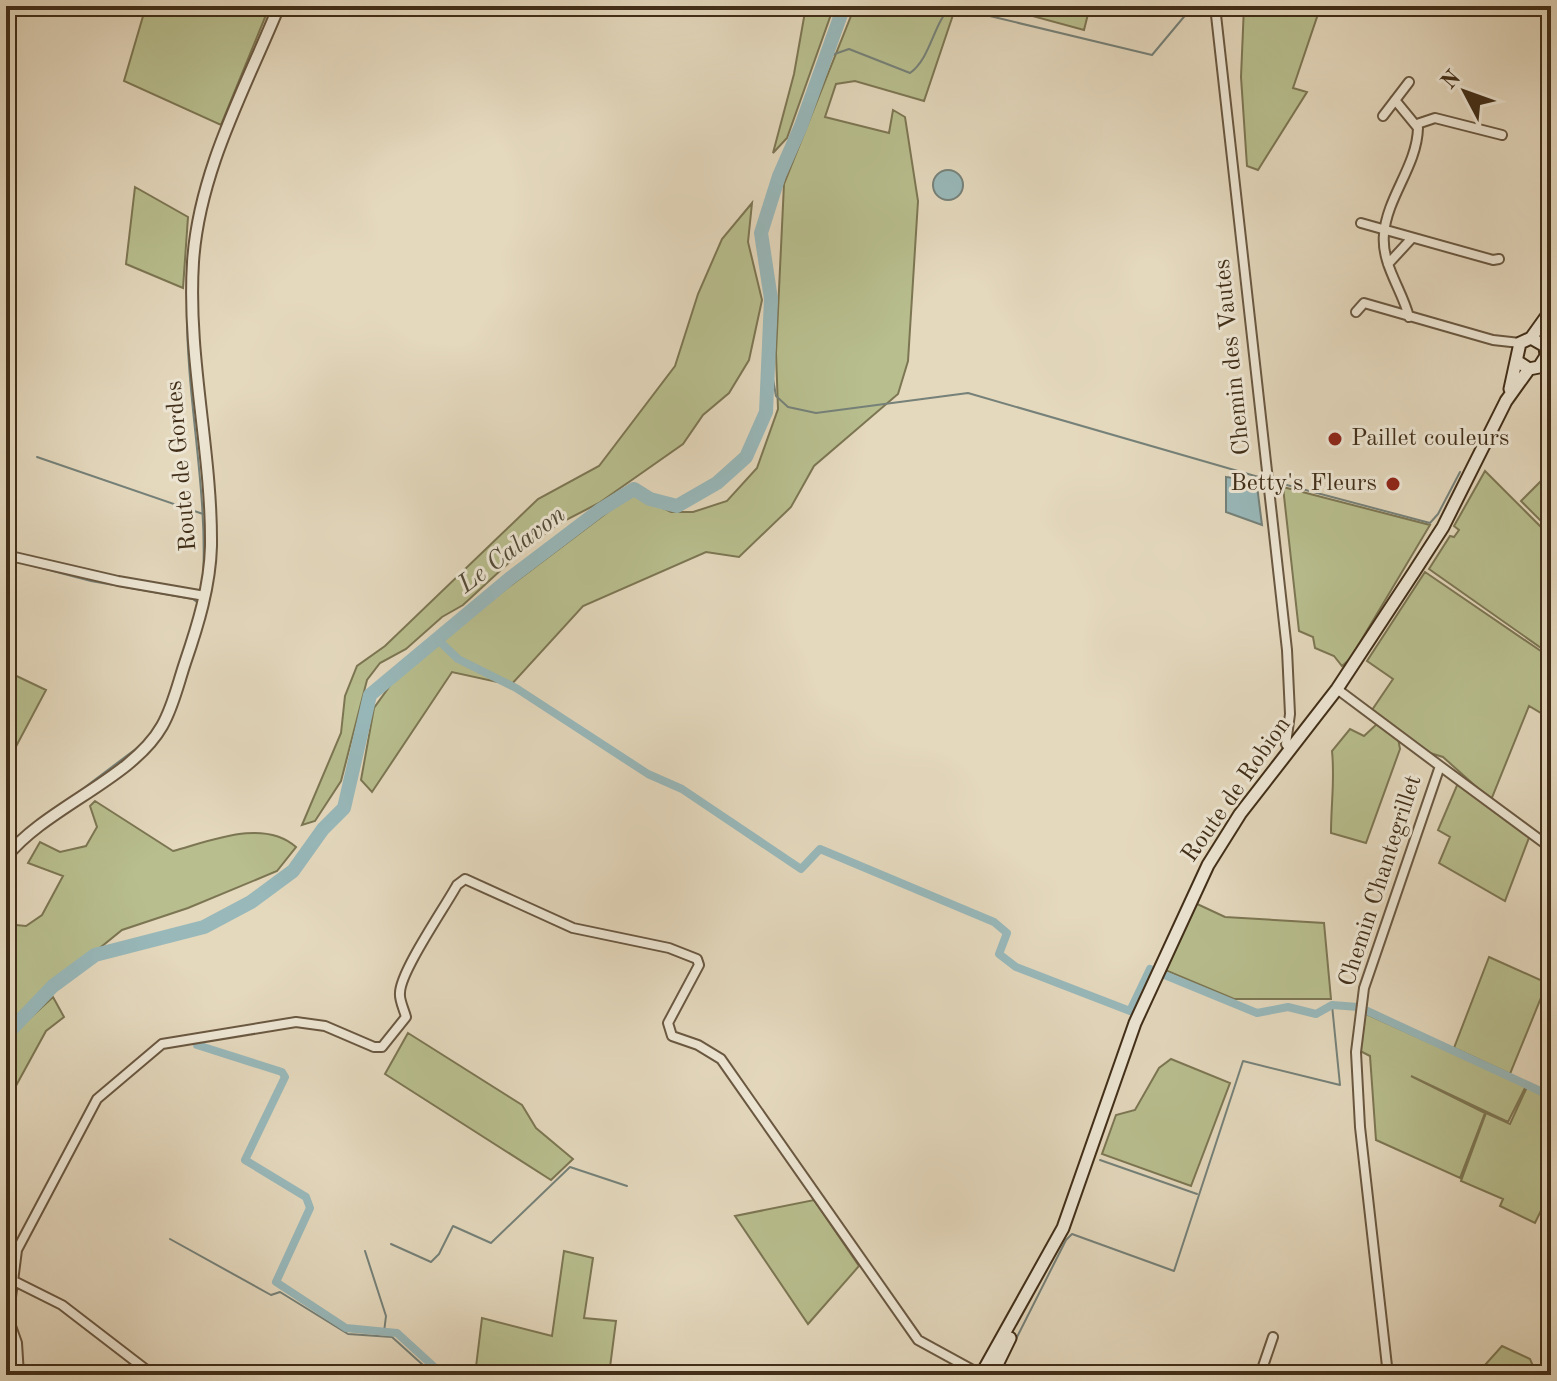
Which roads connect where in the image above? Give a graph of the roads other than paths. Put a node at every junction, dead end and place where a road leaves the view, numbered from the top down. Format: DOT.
graph roads {
  1 [pos="279,6"];
  2 [pos="1215,6"];
  3 [pos="1409,82"];
  4 [pos="1395,100"];
  5 [pos="1383,116"];
  6 [pos="1417,124"];
  7 [pos="1502,135"];
  8 [pos="1361,223"];
  9 [pos="1384,231"];
  10 [pos="1412,238"];
  11 [pos="1499,259"];
  12 [pos="1388,264"];
  13 [pos="1356,312"];
  14 [pos="1549,314"];
  15 [pos="1409,317"];
  16 [pos="1521,349"];
  17 [pos="1547,349"];
  18 [pos="1546,364"];
  19 [pos="1529,369"];
  20 [pos="1506,401"];
  21 [pos="6,555"];
  22 [pos="205,596"];
  23 [pos="1337,689"];
  24 [pos="1290,750"];
  25 [pos="1440,766"];
  26 [pos="1551,848"];
  27 [pos="6,857"];
  28 [pos="1039,1275"];
  29 [pos="12,1280"];
  30 [pos="6,1305"];
  31 [pos="6,1315"];
  32 [pos="1273,1337"];
  33 [pos="18,1375"];
  34 [pos="153,1375"];
  35 [pos="981,1375"];
  36 [pos="992,1375"];
  37 [pos="1260,1375"];
  38 [pos="1388,1375"];
  1 -- 22 [label="street, Route de Gordes"];
  2 -- 24 [label="street, Chemin des Vautes"];
  3 -- 4 [label="street"];
  4 -- 5 [label="street"];
  4 -- 6 [label="street"];
  6 -- 7 [label="street"];
  6 -- 9 [label="street"];
  8 -- 9 [label="street"];
  9 -- 10 [label="street"];
  9 -- 12 [label="street"];
  10 -- 11 [label="street"];
  10 -- 12 [label="street"];
  12 -- 15 [label="street"];
  13 -- 15 [label="street"];
  14 -- 16 [label="main road, Route de Robion"];
  14 -- 17 [label="main road, Route de Robion"];
  15 -- 16 [label="street"];
  16 -- 17 [label="main road"];
  16 -- 19 [label="main road"];
  16 -- 20 [label="main road, Route de Robion"];
  17 -- 18 [label="main road, Route de Robion"];
  18 -- 19 [label="main road"];
  19 -- 20 [label="main road, Route de Robion"];
  20 -- 23 [label="main road, Route de Robion"];
  21 -- 22 [label="street"];
  22 -- 27 [label="street, Route de Gordes"];
  23 -- 24 [label="main road, Route de Robion"];
  23 -- 25 [label="street, Chemin Chantegrillet"];
  24 -- 28 [label="main road, Route de Robion"];
  25 -- 26 [label="street"];
  25 -- 38 [label="street, Chemin Chantegrillet"];
  28 -- 35 [label="main road, Route de Robion"];
  28 -- 36 [label="main road, Route de Robion"];
  29 -- 30 [label="street"];
  29 -- 34 [label="street"];
  29 -- 35 [label="street"];
  31 -- 33 [label="street"];
  32 -- 37 [label="street"];
}
